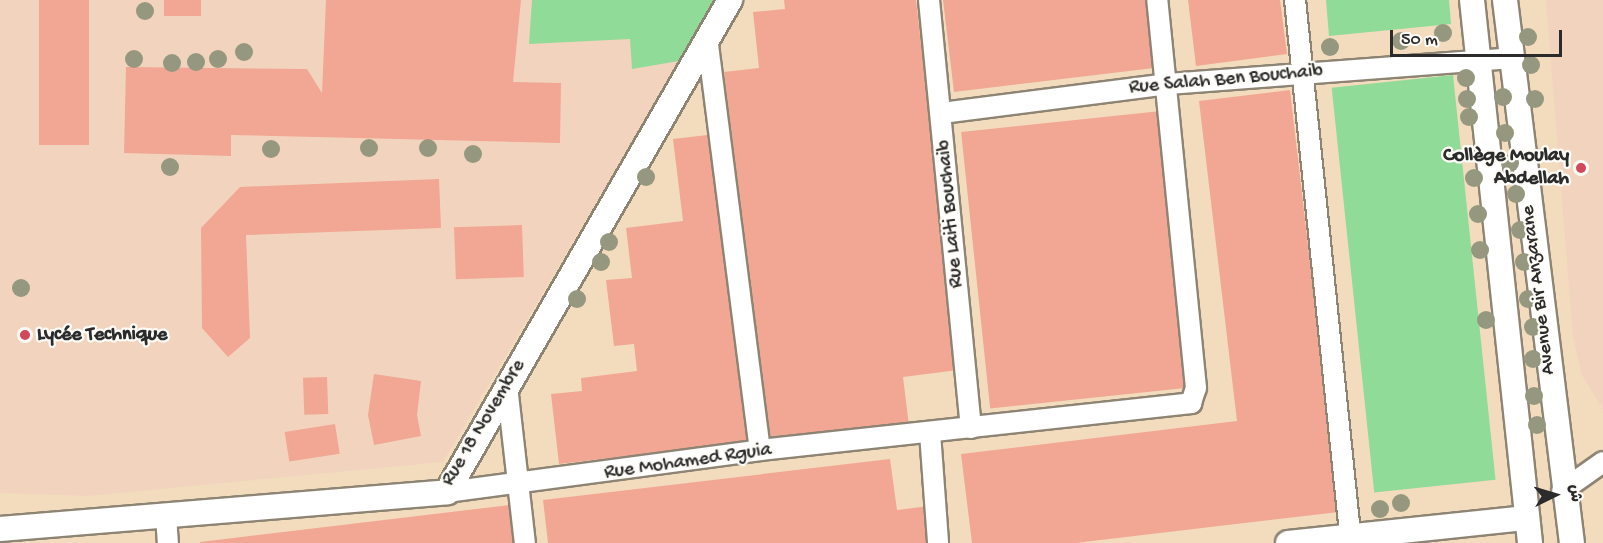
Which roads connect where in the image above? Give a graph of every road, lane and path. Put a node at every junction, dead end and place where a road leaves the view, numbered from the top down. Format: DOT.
graph roads {
  1 [pos="730,0"];
  2 [pos="929,0"];
  3 [pos="1157,0"];
  4 [pos="1295,0"];
  5 [pos="1472,0"];
  6 [pos="1505,0"];
  7 [pos="707,37"];
  8 [pos="1512,58"];
  9 [pos="1478,61"];
  10 [pos="1304,72"];
  11 [pos="1168,84"];
  12 [pos="942,113"];
  13 [pos="507,386"];
  14 [pos="971,428"];
  15 [pos="930,433"];
  16 [pos="760,450"];
  17 [pos="1603,463"];
  18 [pos="515,487"];
  19 [pos="1562,491"];
  20 [pos="447,492"];
  21 [pos="166,516"];
  22 [pos="1527,518"];
  23 [pos="0,529"];
  24 [pos="1351,539"];
  25 [pos="168,543"];
  26 [pos="525,543"];
  27 [pos="938,543"];
  28 [pos="1288,543"];
  29 [pos="1530,543"];
  30 [pos="1572,543"];
  1 -- 7 [label="street, Rue 18 Novembre"];
  2 -- 12 [label="street, Rue Laiti Bouchaib"];
  3 -- 11 [label="street"];
  4 -- 10 [label="street"];
  5 -- 9 [label="street, Avenue Bir Anzarane"];
  6 -- 8 [label="street, Avenue Bir Anzarane"];
  7 -- 13 [label="street, Rue 18 Novembre"];
  7 -- 16 [label="street"];
  8 -- 9 [label="street, Rue Salah Ben Bouchaib"];
  8 -- 19 [label="street, Avenue Bir Anzarane"];
  9 -- 10 [label="street, Rue Salah Ben Bouchaib"];
  9 -- 22 [label="street, Avenue Bir Anzarane"];
  10 -- 11 [label="street, Rue Salah Ben Bouchaib"];
  10 -- 24 [label="street"];
  11 -- 12 [label="street, Rue Salah Ben Bouchaib"];
  11 -- 14 [label="street, Rue Mohamed Rguia"];
  12 -- 14 [label="street, Rue Laiti Bouchaib"];
  13 -- 18 [label="street"];
  13 -- 20 [label="street, Rue 18 Novembre"];
  14 -- 15 [label="street, Rue Mohamed Rguia"];
  15 -- 16 [label="street, Rue Mohamed Rguia"];
  15 -- 27 [label="street"];
  16 -- 18 [label="street, Rue Mohamed Rguia"];
  17 -- 19 [label="street"];
  18 -- 20 [label="street, Rue Mohamed Rguia"];
  18 -- 26 [label="street"];
  19 -- 22 [label="street"];
  19 -- 30 [label="street, Avenue Bir Anzarane"];
  20 -- 21 [label="street, Rue 18 Novembre"];
  21 -- 23 [label="street, Rue 18 Novembre"];
  21 -- 25 [label="street"];
  22 -- 24 [label="street"];
  22 -- 29 [label="street, Avenue Bir Anzarane"];
  24 -- 28 [label="street"];
}
